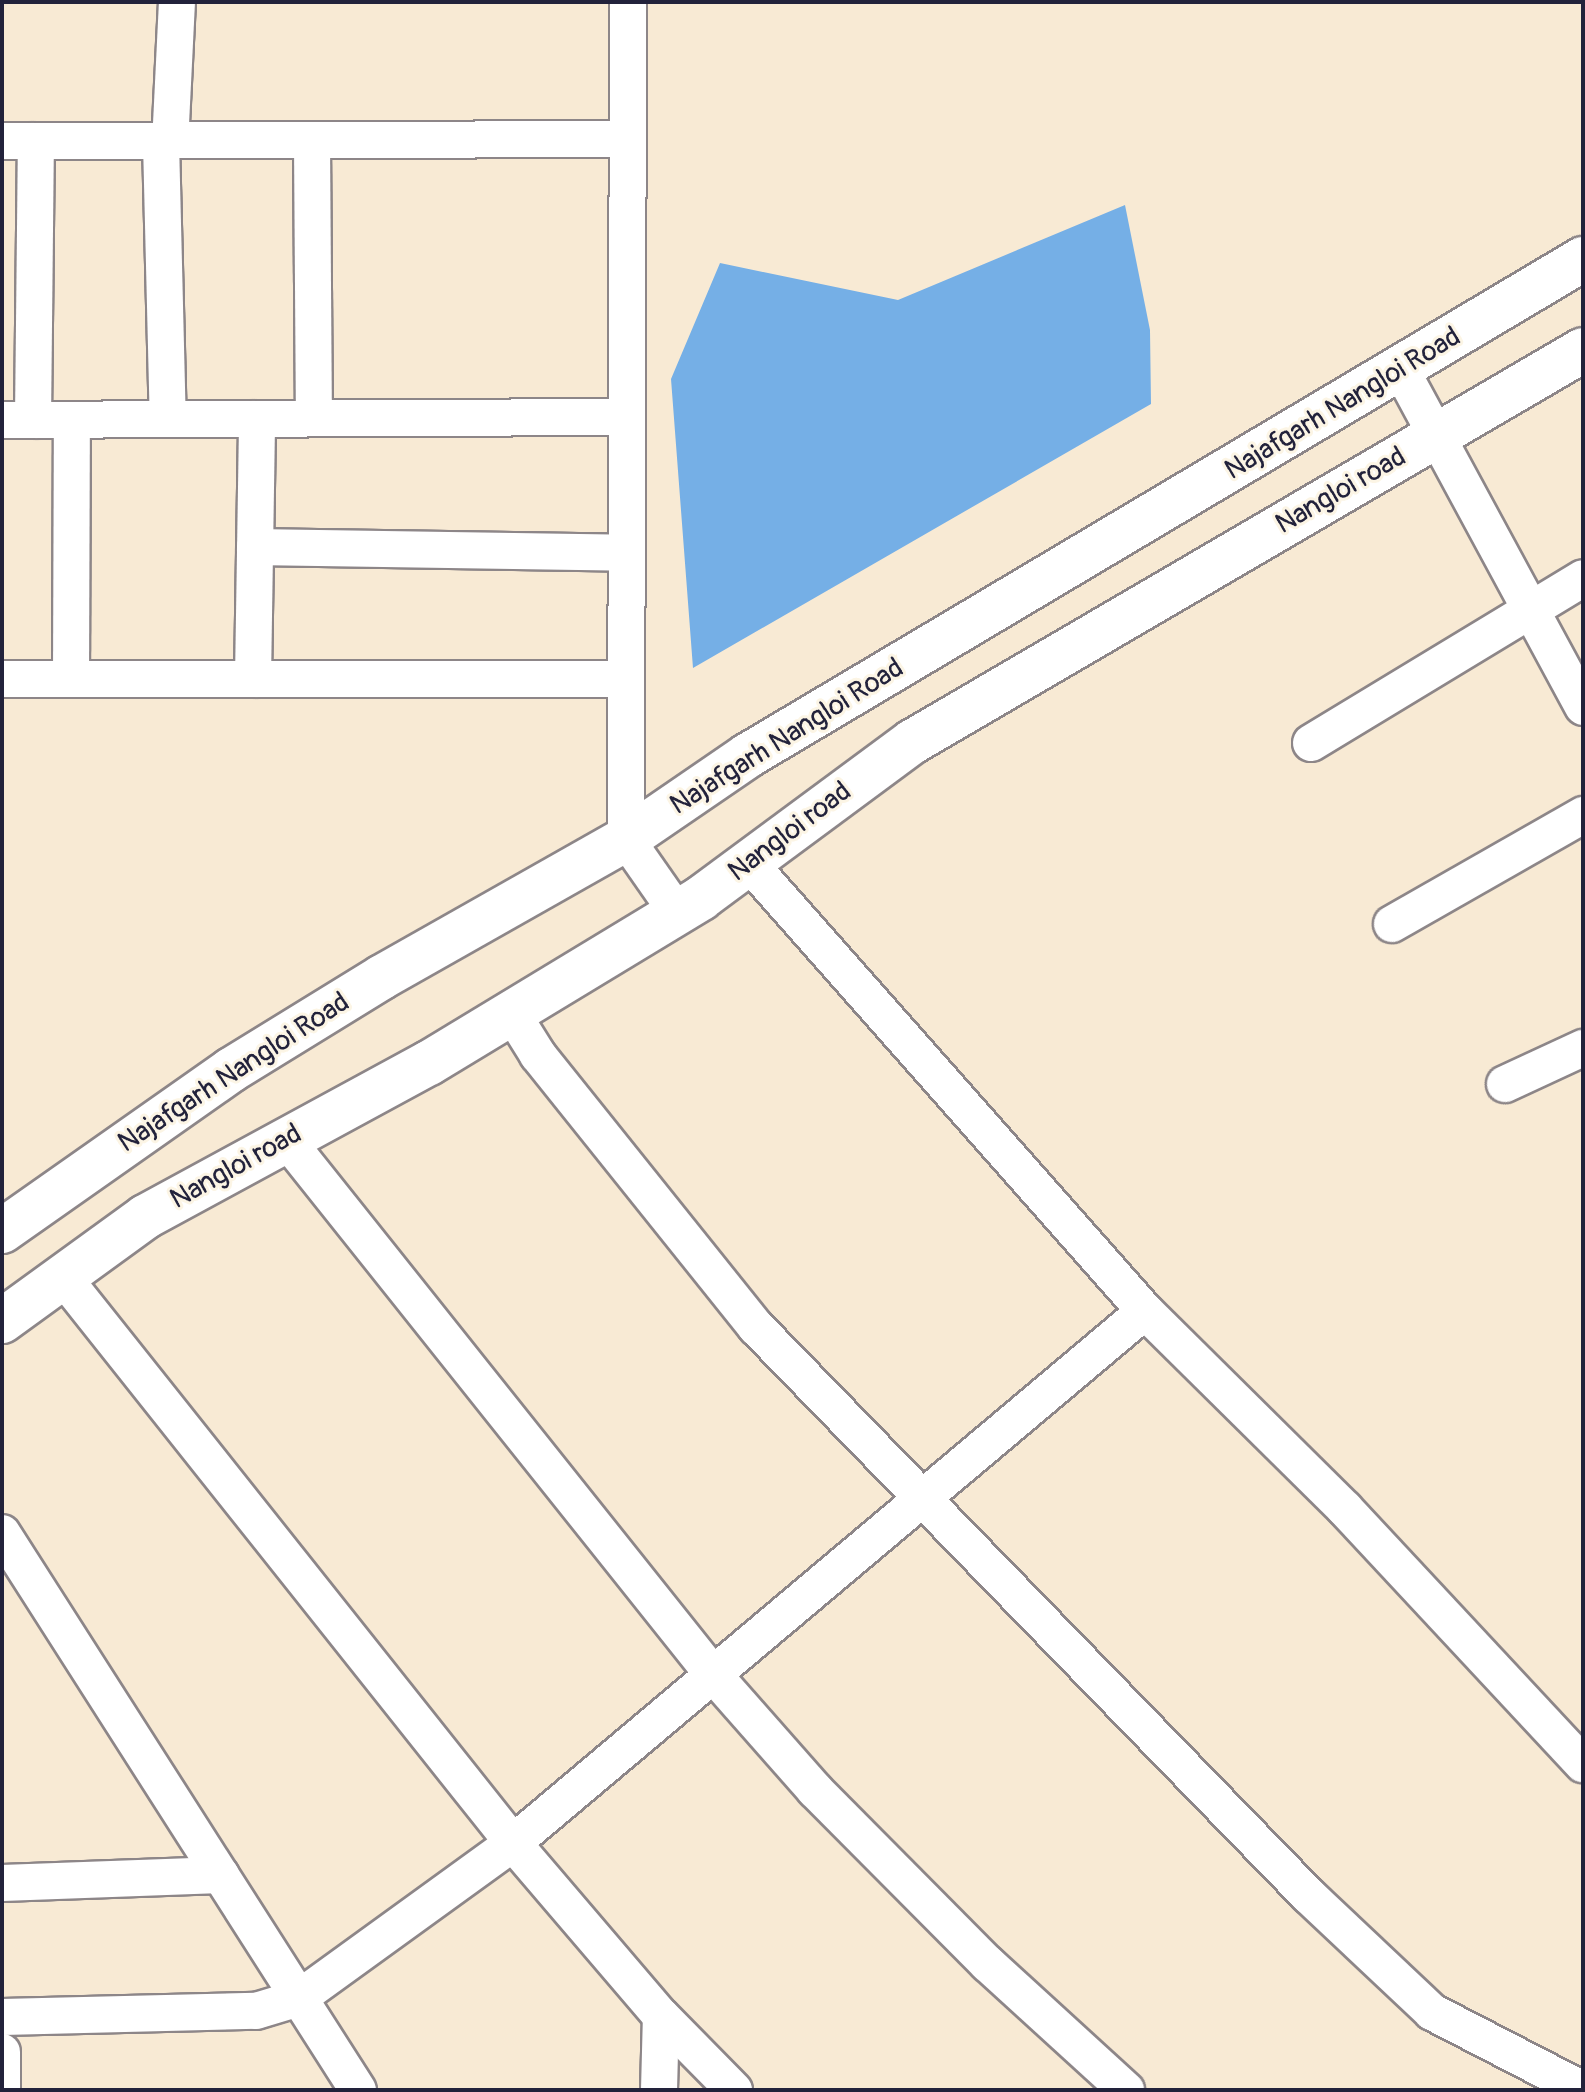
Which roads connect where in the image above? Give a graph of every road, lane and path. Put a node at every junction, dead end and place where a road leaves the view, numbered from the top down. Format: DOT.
graph roads {
  1 [pos="177,2"];
  2 [pos="628,2"];
  3 [pos="166,133"];
  4 [pos="627,139"];
  5 [pos="19,141"];
  6 [pos="312,142"];
  7 [pos="1583,259"];
  8 [pos="1583,350"];
  9 [pos="1401,370"];
  10 [pos="626,417"];
  11 [pos="314,418"];
  12 [pos="168,419"];
  13 [pos="257,419"];
  14 [pos="18,420"];
  15 [pos="72,420"];
  16 [pos="1440,434"];
  17 [pos="255,547"];
  18 [pos="626,553"];
  19 [pos="1583,578"];
  20 [pos="1531,608"];
  21 [pos="2,679"];
  22 [pos="71,679"];
  23 [pos="253,679"];
  24 [pos="626,679"];
  25 [pos="1583,707"];
  26 [pos="1311,743"];
  27 [pos="1583,815"];
  28 [pos="626,839"];
  29 [pos="749,863"];
  30 [pos="677,912"];
  31 [pos="1392,924"];
  32 [pos="510,1010"];
  33 [pos="1583,1048"];
  34 [pos="1505,1084"];
  35 [pos="286,1139"];
  36 [pos="2,1231"];
  37 [pos="63,1277"];
  38 [pos="1145,1311"];
  39 [pos="2,1321"];
  40 [pos="921,1501"];
  41 [pos="2,1533"];
  42 [pos="711,1672"];
  43 [pos="1583,1764"];
  44 [pos="513,1843"];
  45 [pos="221,1875"];
  46 [pos="2,1883"];
  47 [pos="299,1998"];
  48 [pos="661,2016"];
  49 [pos="2,2017"];
  50 [pos="2,2052"];
  51 [pos="2,2090"];
  52 [pos="358,2090"];
  53 [pos="659,2090"];
  54 [pos="734,2090"];
  55 [pos="1126,2090"];
  56 [pos="1583,2090"];
  1 -- 3 [label="street"];
  2 -- 4 [label="street"];
  3 -- 5 [label="street"];
  3 -- 6 [label="street"];
  3 -- 12 [label="street"];
  4 -- 6 [label="street"];
  4 -- 10 [label="street"];
  5 -- 14 [label="street"];
  6 -- 11 [label="street"];
  7 -- 9 [label="main road, Najafgarh Nangloi Road"];
  8 -- 16 [label="main road, Nangloi road"];
  9 -- 16 [label="street"];
  9 -- 28 [label="main road, Najafgarh Nangloi Road"];
  10 -- 11 [label="street"];
  10 -- 18 [label="street"];
  11 -- 13 [label="street"];
  12 -- 13 [label="street"];
  12 -- 15 [label="street"];
  13 -- 17 [label="street"];
  14 -- 15 [label="street"];
  15 -- 22 [label="street"];
  16 -- 20 [label="street"];
  16 -- 29 [label="main road, Nangloi road"];
  17 -- 18 [label="street"];
  17 -- 23 [label="street"];
  18 -- 24 [label="street"];
  19 -- 20 [label="street"];
  20 -- 25 [label="street"];
  20 -- 26 [label="street"];
  21 -- 22 [label="street"];
  22 -- 23 [label="street"];
  23 -- 24 [label="street"];
  24 -- 28 [label="street"];
  27 -- 31 [label="street"];
  28 -- 30 [label="street"];
  28 -- 36 [label="main road, Najafgarh Nangloi Road"];
  29 -- 30 [label="main road, Nangloi road"];
  29 -- 38 [label="street"];
  30 -- 32 [label="main road, Nangloi road"];
  32 -- 35 [label="main road, Nangloi road"];
  32 -- 40 [label="street"];
  33 -- 34 [label="street"];
  35 -- 37 [label="main road, Nangloi road"];
  35 -- 42 [label="street"];
  37 -- 39 [label="main road, Nangloi road"];
  37 -- 44 [label="street"];
  38 -- 40 [label="street"];
  38 -- 43 [label="street"];
  40 -- 42 [label="street"];
  40 -- 56 [label="street"];
  41 -- 45 [label="street"];
  42 -- 44 [label="street"];
  42 -- 55 [label="street"];
  44 -- 47 [label="street"];
  44 -- 48 [label="street"];
  45 -- 46 [label="street"];
  45 -- 47 [label="street"];
  47 -- 49 [label="street"];
  47 -- 52 [label="street"];
  48 -- 53 [label="street"];
  48 -- 54 [label="street"];
  50 -- 51 [label="street"];
}
